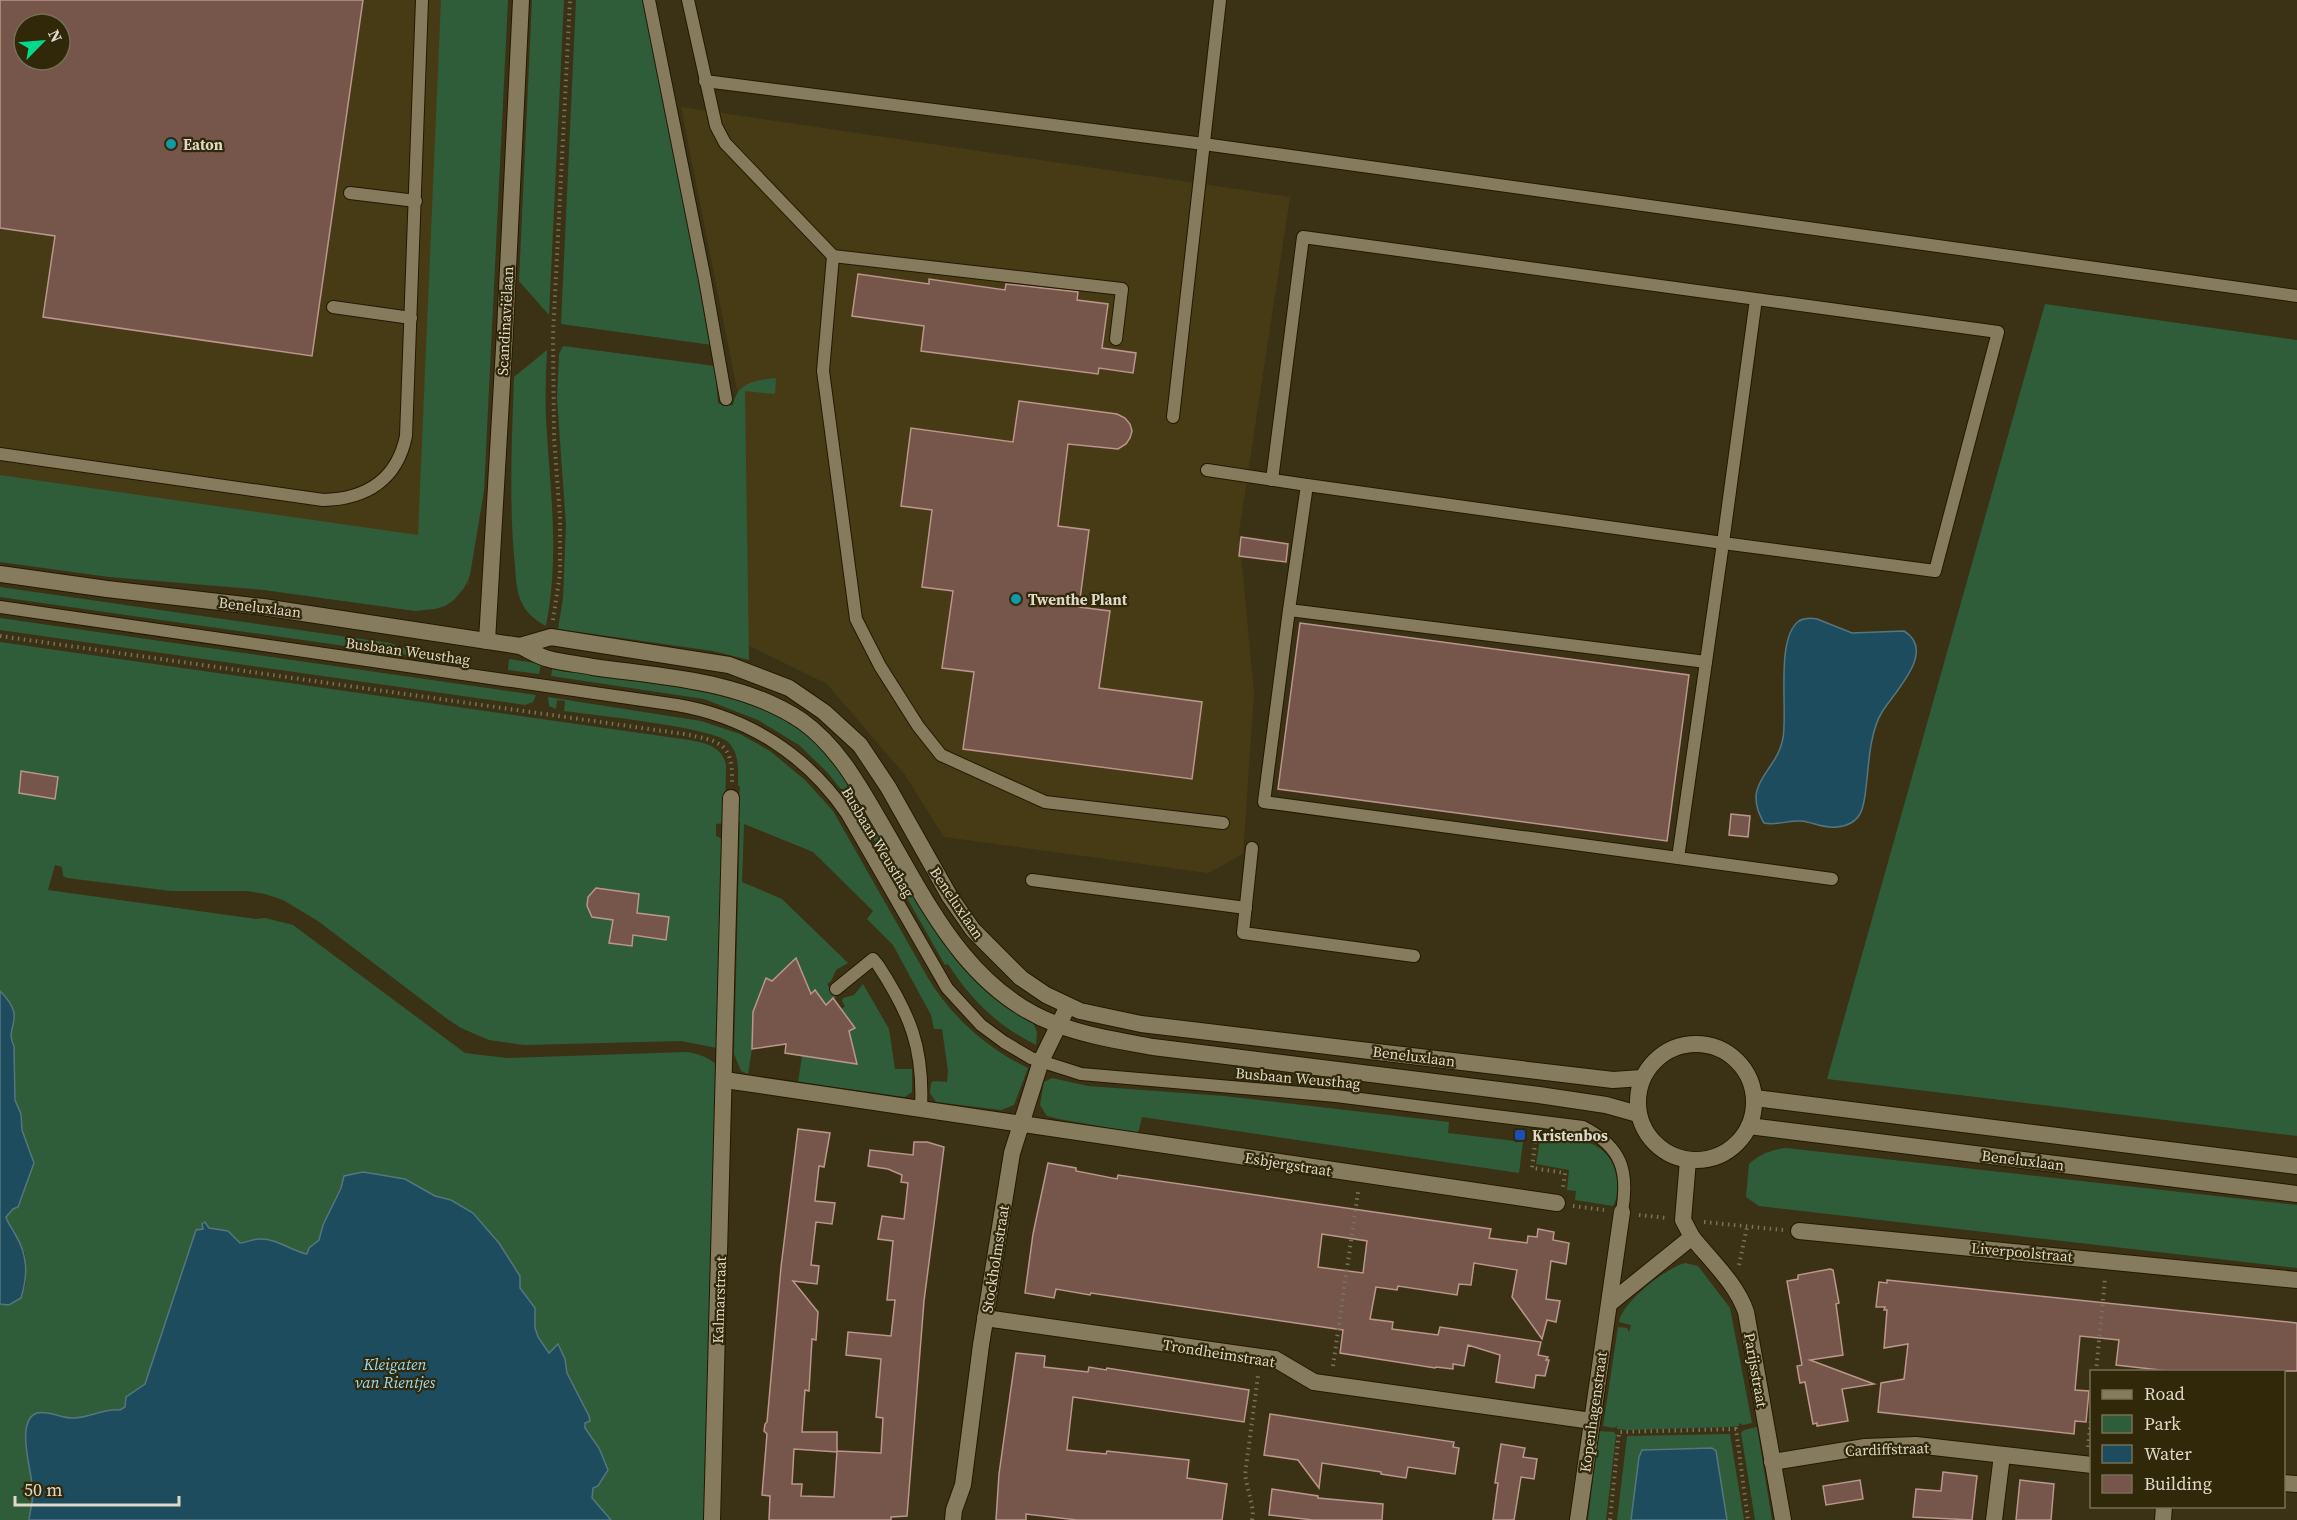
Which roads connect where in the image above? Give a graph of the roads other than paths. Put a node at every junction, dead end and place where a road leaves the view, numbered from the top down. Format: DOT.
graph roads {
  1 [pos="422,0"];
  2 [pos="521,0"];
  3 [pos="649,0"];
  4 [pos="688,0"];
  5 [pos="1220,0"];
  6 [pos="705,81"];
  7 [pos="1204,144"];
  8 [pos="350,193"];
  9 [pos="416,201"];
  10 [pos="833,256"];
  11 [pos="2297,296"];
  12 [pos="1756,299"];
  13 [pos="333,307"];
  14 [pos="411,318"];
  15 [pos="1116,339"];
  16 [pos="726,399"];
  17 [pos="1173,417"];
  18 [pos="0,454"];
  19 [pos="1207,470"];
  20 [pos="1272,480"];
  21 [pos="1307,486"];
  22 [pos="1723,543"];
  23 [pos="0,574"];
  24 [pos="0,607"];
  25 [pos="1289,610"];
  26 [pos="487,641"];
  27 [pos="520,646"];
  28 [pos="1706,662"];
  29 [pos="731,798"];
  30 [pos="1223,823"];
  31 [pos="1252,848"];
  32 [pos="1678,858"];
  33 [pos="1832,879"];
  34 [pos="1032,880"];
  35 [pos="1246,908"];
  36 [pos="1414,956"];
  37 [pos="836,989"];
  38 [pos="1068,1006"];
  39 [pos="1058,1025"];
  40 [pos="1041,1061"];
  41 [pos="1642,1078"];
  42 [pos="725,1080"];
  43 [pos="1755,1098"];
  44 [pos="921,1108"];
  45 [pos="1638,1114"];
  46 [pos="1020,1122"];
  47 [pos="1749,1126"];
  48 [pos="1688,1160"];
  49 [pos="2297,1166"];
  50 [pos="2297,1194"];
  51 [pos="1559,1198"];
  52 [pos="1622,1212"];
  53 [pos="1799,1231"];
  54 [pos="1692,1237"];
  55 [pos="2297,1280"];
  56 [pos="1609,1304"];
  57 [pos="985,1318"];
  58 [pos="1592,1421"];
  59 [pos="2002,1455"];
  60 [pos="1772,1462"];
  61 [pos="2089,1465"];
  62 [pos="712,1520"];
  63 [pos="953,1520"];
  64 [pos="1578,1520"];
  65 [pos="1783,1520"];
  66 [pos="1994,1520"];
  1 -- 9 [label="lane"];
  2 -- 26 [label="street, Scandinaviëlaan"];
  3 -- 16 [label="lane"];
  4 -- 6 [label="lane"];
  5 -- 7 [label="lane"];
  6 -- 7 [label="lane"];
  6 -- 10 [label="lane"];
  7 -- 11 [label="lane"];
  7 -- 17 [label="lane"];
  8 -- 9 [label="lane"];
  9 -- 14 [label="lane"];
  10 -- 15 [label="lane"];
  10 -- 30 [label="lane"];
  12 -- 20 [label="lane"];
  12 -- 22 [label="lane"];
  12 -- 22 [label="lane"];
  13 -- 14 [label="lane"];
  14 -- 18 [label="lane"];
  19 -- 20 [label="lane"];
  20 -- 21 [label="lane"];
  21 -- 22 [label="lane"];
  21 -- 25 [label="lane"];
  22 -- 28 [label="lane"];
  23 -- 26 [label="street, Beneluxlaan"];
  24 -- 40 [label="lane, Busbaan Weusthag"];
  25 -- 28 [label="lane"];
  25 -- 32 [label="lane"];
  26 -- 27 [label="street, Beneluxlaan"];
  27 -- 38 [label="street, Beneluxlaan"];
  27 -- 39 [label="street, Beneluxlaan"];
  28 -- 32 [label="lane"];
  29 -- 42 [label="street, Kalmarstraat"];
  31 -- 35 [label="lane"];
  32 -- 33 [label="lane"];
  34 -- 35 [label="lane"];
  35 -- 36 [label="lane"];
  37 -- 44 [label="lane"];
  38 -- 39 [label="street, Stockholmstraat"];
  38 -- 41 [label="street, Beneluxlaan"];
  39 -- 40 [label="street, Stockholmstraat"];
  39 -- 45 [label="street, Beneluxlaan"];
  40 -- 46 [label="street, Stockholmstraat"];
  40 -- 52 [label="lane, Busbaan Weusthag"];
  41 -- 43 [label="street"];
  41 -- 45 [label="street"];
  42 -- 44 [label="street"];
  42 -- 62 [label="street, Kalmarstraat"];
  43 -- 47 [label="street"];
  43 -- 49 [label="street, Beneluxlaan"];
  44 -- 46 [label="street"];
  45 -- 48 [label="street"];
  46 -- 51 [label="street, Esbjergstraat"];
  46 -- 57 [label="street, Stockholmstraat"];
  47 -- 48 [label="street"];
  47 -- 50 [label="street, Beneluxlaan"];
  48 -- 54 [label="street"];
  52 -- 56 [label="street, Kopenhagenstraat"];
  53 -- 55 [label="street, Liverpoolstraat"];
  54 -- 56 [label="street"];
  54 -- 60 [label="street, Parijsstraat"];
  56 -- 58 [label="street, Kopenhagenstraat"];
  57 -- 58 [label="street, Trondheimstraat"];
  57 -- 63 [label="street, Stockholmstraat"];
  58 -- 64 [label="street, Kopenhagenstraat"];
  59 -- 60 [label="street, Cardiffstraat"];
  59 -- 61 [label="street, Cardiffstraat"];
  59 -- 66 [label="street"];
  60 -- 65 [label="street, Parijsstraat"];
}
